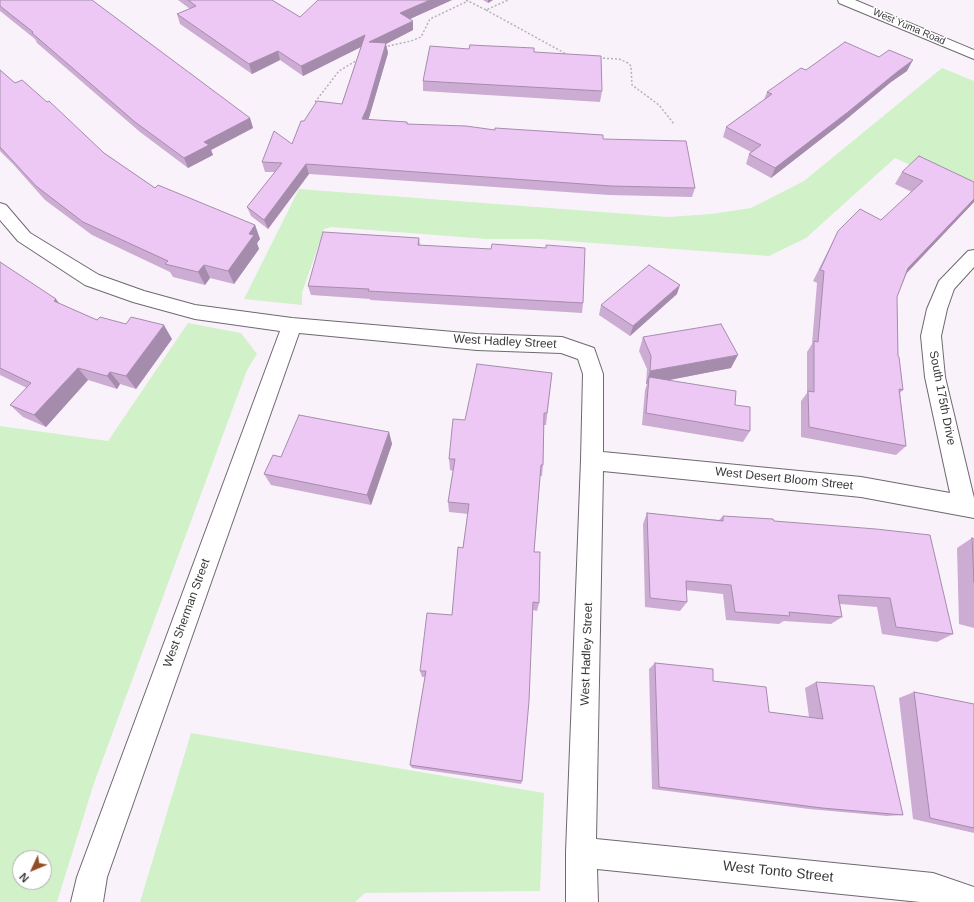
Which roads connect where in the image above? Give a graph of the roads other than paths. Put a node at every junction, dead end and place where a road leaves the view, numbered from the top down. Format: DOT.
graph roads {
  1 [pos="844,0"];
  2 [pos="974,55"];
  3 [pos="0,209"];
  4 [pos="974,256"];
  5 [pos="292,325"];
  6 [pos="592,460"];
  7 [pos="969,506"];
  8 [pos="581,852"];
  9 [pos="86,902"];
  10 [pos="582,902"];
  11 [pos="973,902"];
  1 -- 2 [label="street, West Yuma Road"];
  3 -- 5 [label="street, West Hadley Street"];
  4 -- 7 [label="street, South 175th Drive"];
  5 -- 6 [label="street, West Hadley Street"];
  5 -- 9 [label="street, West Sherman Street"];
  6 -- 7 [label="street, West Desert Bloom Street"];
  6 -- 8 [label="street, West Hadley Street"];
  8 -- 10 [label="street, West Hadley Street"];
  8 -- 11 [label="street, West Tonto Street"];
}
